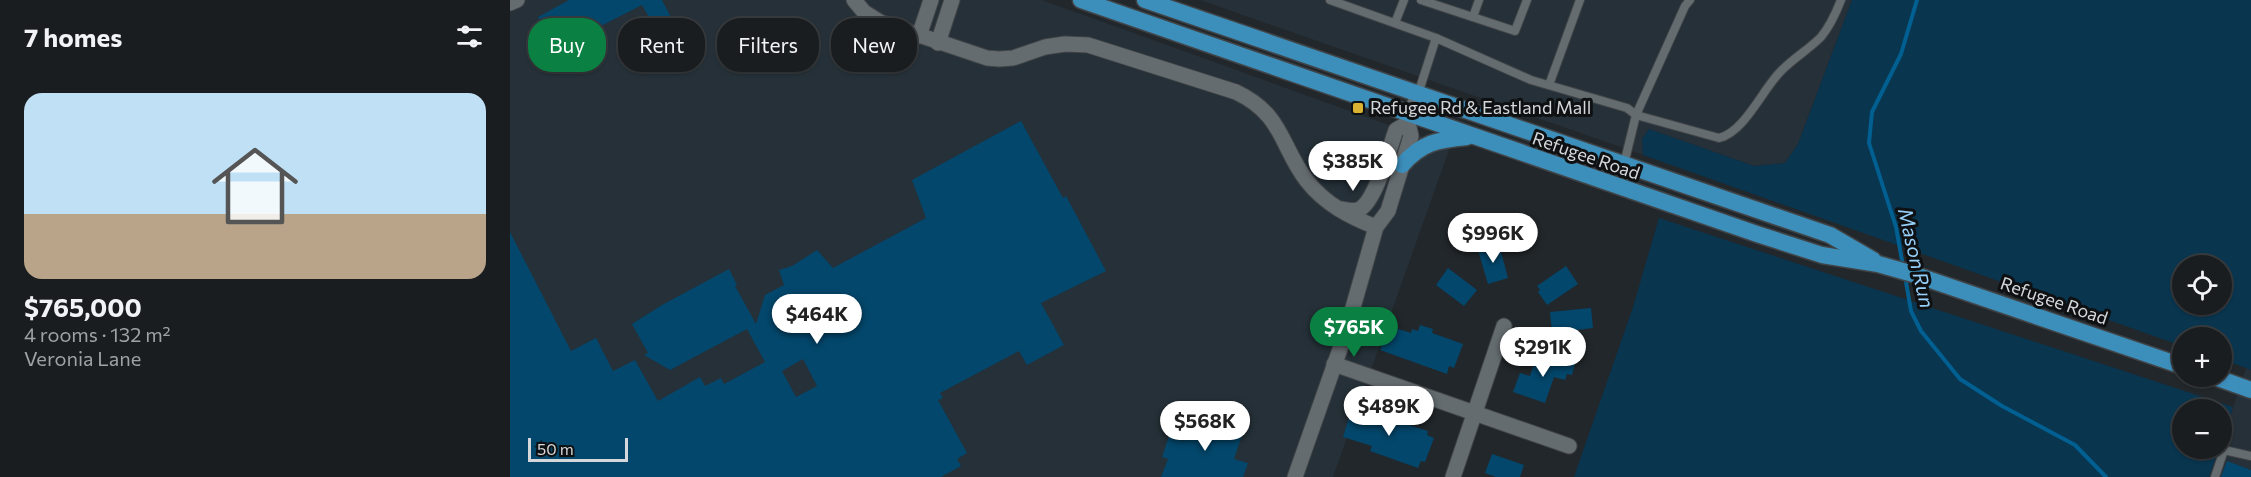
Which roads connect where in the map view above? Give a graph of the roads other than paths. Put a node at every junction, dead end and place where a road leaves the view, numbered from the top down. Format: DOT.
graph roads {
  1 [pos="517,0"];
  2 [pos="854,0"];
  3 [pos="931,0"];
  4 [pos="952,0"];
  5 [pos="1081,0"];
  6 [pos="1145,0"];
  7 [pos="1330,0"];
  8 [pos="1404,0"];
  9 [pos="1421,0"];
  10 [pos="1479,0"];
  11 [pos="1527,0"];
  12 [pos="1580,0"];
  13 [pos="1690,0"];
  14 [pos="1841,0"];
  15 [pos="1342,2"];
  16 [pos="1432,2"];
  17 [pos="510,3"];
  18 [pos="1473,17"];
  19 [pos="1395,24"];
  20 [pos="919,36"];
  21 [pos="1436,38"];
  22 [pos="938,43"];
  23 [pos="1549,85"];
  24 [pos="1418,94"];
  25 [pos="1636,115"];
  26 [pos="1409,119"];
  27 [pos="1470,136"];
  28 [pos="1402,165"];
  29 [pos="1623,165"];
  30 [pos="1374,193"];
  31 [pos="1338,209"];
  32 [pos="1376,227"];
  33 [pos="1885,266"];
  34 [pos="1504,326"];
  35 [pos="2172,363"];
  36 [pos="1334,364"];
  37 [pos="2232,383"];
  38 [pos="2251,390"];
  39 [pos="1475,413"];
  40 [pos="1569,446"];
  41 [pos="2251,456"];
  42 [pos="1295,477"];
  43 [pos="1453,477"];
  44 [pos="2215,477"];
  1 -- 17 [label="street"];
  2 -- 20 [label="street"];
  3 -- 20 [label="street"];
  4 -- 22 [label="street"];
  5 -- 26 [label="main road, Refugee Road"];
  6 -- 24 [label="main road, Refugee Road"];
  7 -- 15 [label="lane"];
  8 -- 19 [label="lane"];
  9 -- 16 [label="lane"];
  10 -- 18 [label="lane"];
  11 -- 18 [label="lane"];
  12 -- 23 [label="lane"];
  13 -- 25 [label="lane"];
  14 -- 25 [label="lane"];
  15 -- 19 [label="lane"];
  16 -- 18 [label="lane"];
  19 -- 21 [label="lane"];
  20 -- 22 [label="street"];
  21 -- 23 [label="lane"];
  21 -- 24 [label="lane"];
  22 -- 31 [label="street"];
  23 -- 25 [label="lane"];
  24 -- 26 [label="street"];
  24 -- 29 [label="main road, Refugee Road"];
  25 -- 29 [label="lane"];
  26 -- 27 [label="main road, Refugee Road"];
  26 -- 28 [label="street"];
  26 -- 30 [label="street"];
  27 -- 28 [label="main road"];
  27 -- 33 [label="main road, Refugee Road"];
  28 -- 32 [label="street"];
  29 -- 33 [label="main road, Refugee Road"];
  30 -- 31 [label="street"];
  30 -- 32 [label="street"];
  31 -- 32 [label="street"];
  32 -- 36 [label="street"];
  33 -- 35 [label="main road, Refugee Road"];
  34 -- 39 [label="street"];
  36 -- 39 [label="street"];
  36 -- 42 [label="street"];
  37 -- 38 [label="main road"];
  39 -- 40 [label="street"];
  39 -- 43 [label="street"];
  41 -- 44 [label="lane"];
}
